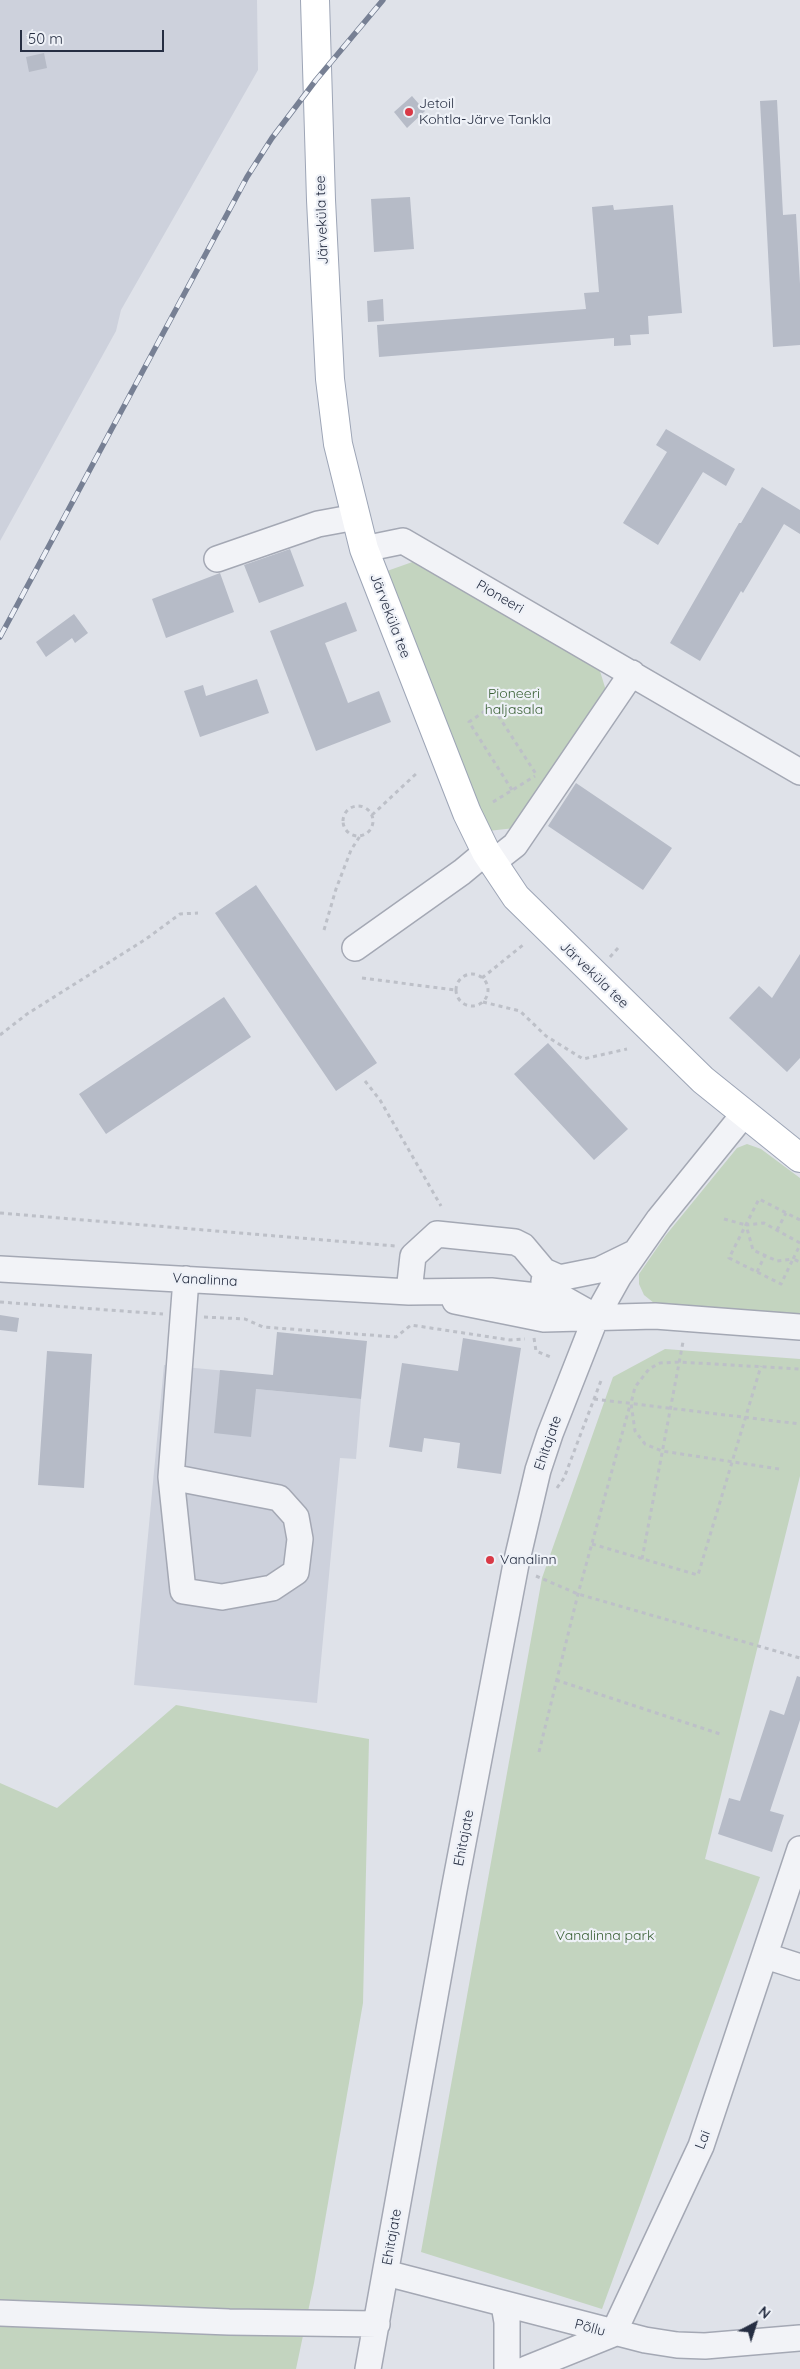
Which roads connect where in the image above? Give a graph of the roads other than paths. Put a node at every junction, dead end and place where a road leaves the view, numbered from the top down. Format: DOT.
graph roads {
  1 [pos="315,0"];
  2 [pos="356,517"];
  3 [pos="364,549"];
  4 [pos="217,559"];
  5 [pos="632,673"];
  6 [pos="800,772"];
  7 [pos="489,858"];
  8 [pos="354,948"];
  9 [pos="744,1114"];
  10 [pos="800,1158"];
  11 [pos="636,1252"];
  12 [pos="0,1269"];
  13 [pos="560,1278"];
  14 [pos="186,1279"];
  15 [pos="491,1291"];
  16 [pos="409,1292"];
  17 [pos="596,1317"];
  18 [pos="800,1327"];
  19 [pos="171,1477"];
  20 [pos="800,1849"];
  21 [pos="766,1956"];
  22 [pos="800,1967"];
  23 [pos="386,2273"];
  24 [pos="504,2305"];
  25 [pos="0,2313"];
  26 [pos="377,2324"];
  27 [pos="613,2334"];
  28 [pos="800,2338"];
  29 [pos="368,2369"];
  30 [pos="507,2369"];
  31 [pos="526,2369"];
  1 -- 2 [label="main road, Järveküla tee"];
  2 -- 3 [label="main road, Järveküla tee"];
  2 -- 4 [label="street"];
  3 -- 5 [label="street, Pioneeri"];
  3 -- 7 [label="main road, Järveküla tee"];
  5 -- 6 [label="street, Pioneeri"];
  5 -- 7 [label="street"];
  7 -- 8 [label="street"];
  7 -- 9 [label="main road, Järveküla tee"];
  9 -- 10 [label="main road, Järveküla tee"];
  9 -- 11 [label="street"];
  11 -- 13 [label="street"];
  11 -- 17 [label="street"];
  12 -- 14 [label="street, Vanalinna"];
  13 -- 15 [label="street"];
  13 -- 16 [label="street"];
  14 -- 16 [label="street, Vanalinna"];
  14 -- 19 [label="street"];
  15 -- 16 [label="street, Vanalinna"];
  15 -- 17 [label="street, Vanalinna"];
  16 -- 17 [label="street, Vanalinna"];
  17 -- 18 [label="street"];
  17 -- 23 [label="street, Ehitajate"];
  19 -- 19 [label="street"];
  20 -- 21 [label="street, Lai"];
  21 -- 22 [label="street"];
  21 -- 27 [label="street, Lai"];
  23 -- 24 [label="street, Põllu"];
  23 -- 26 [label="street, Ehitajate"];
  24 -- 27 [label="street, Põllu"];
  24 -- 30 [label="street"];
  25 -- 26 [label="street"];
  26 -- 29 [label="street, Ehitajate"];
  27 -- 28 [label="street, Põllu"];
  27 -- 31 [label="street"];
}
